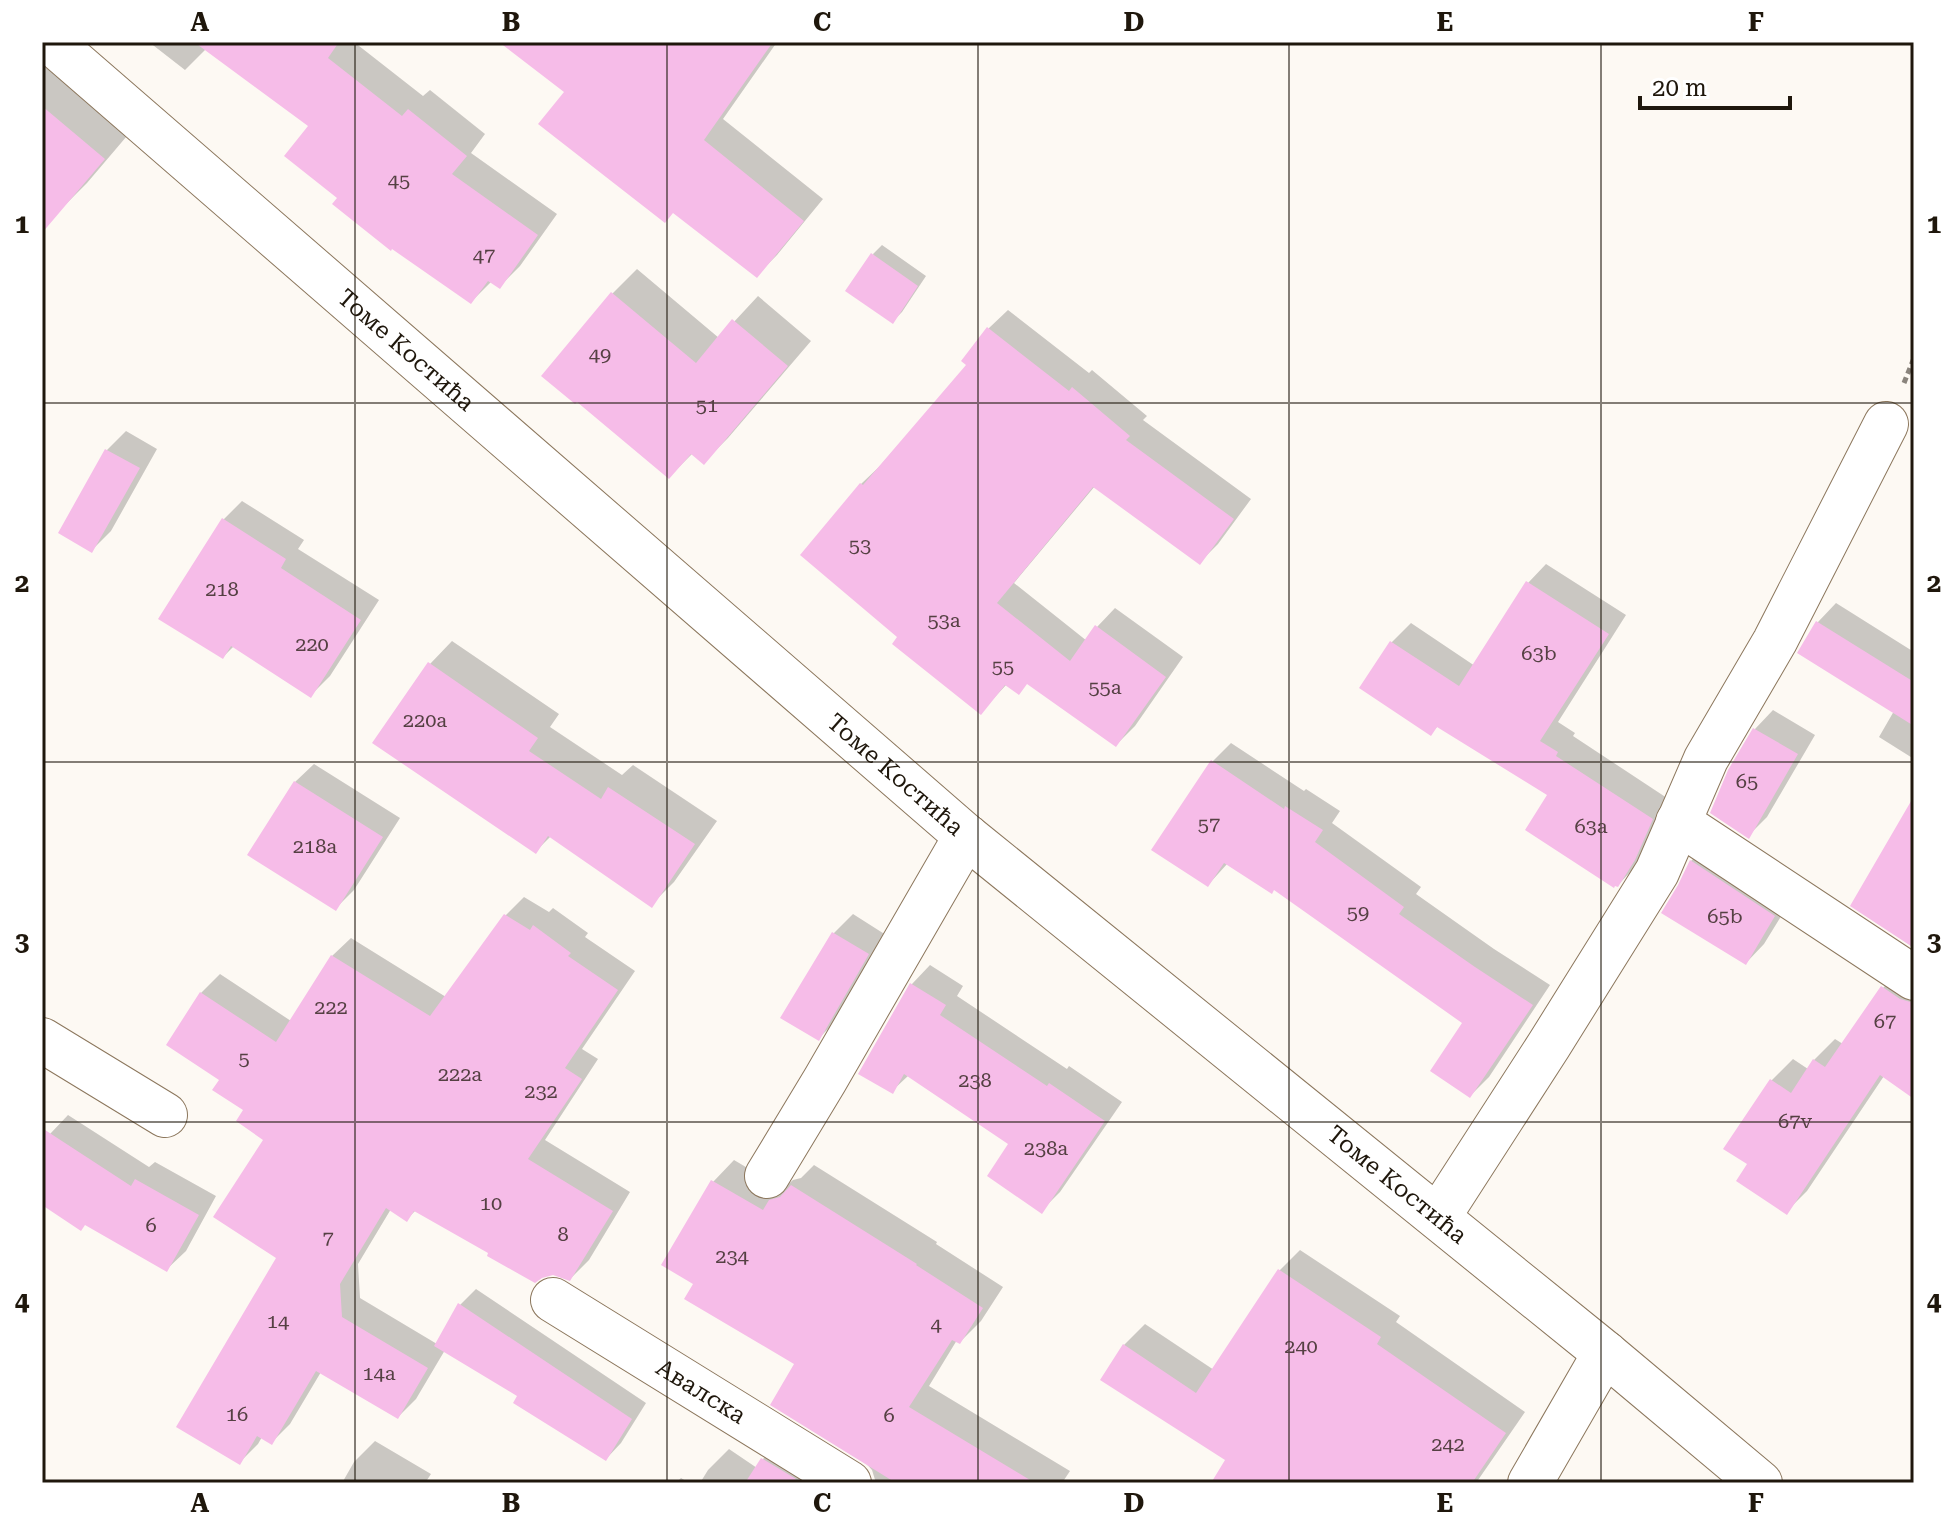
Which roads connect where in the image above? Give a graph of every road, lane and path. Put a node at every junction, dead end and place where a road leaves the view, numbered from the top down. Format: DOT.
graph roads {
  1 [pos="51,42"];
  2 [pos="1886,424"];
  3 [pos="1678,822"];
  4 [pos="966,836"];
  5 [pos="1914,978"];
  6 [pos="42,1040"];
  7 [pos="165,1115"];
  8 [pos="767,1176"];
  9 [pos="1438,1217"];
  10 [pos="553,1300"];
  11 [pos="1605,1353"];
  12 [pos="849,1483"];
  13 [pos="1530,1483"];
  14 [pos="1760,1483"];
  1 -- 4 [label="street, Томе Костића"];
  2 -- 3 [label="street"];
  3 -- 5 [label="street"];
  3 -- 9 [label="street"];
  4 -- 8 [label="street"];
  4 -- 9 [label="street, Томе Костића"];
  6 -- 7 [label="street"];
  9 -- 11 [label="street, Томе Костића"];
  10 -- 12 [label="street, Авалска"];
  11 -- 13 [label="street"];
  11 -- 14 [label="street, Томе Костића"];
}
